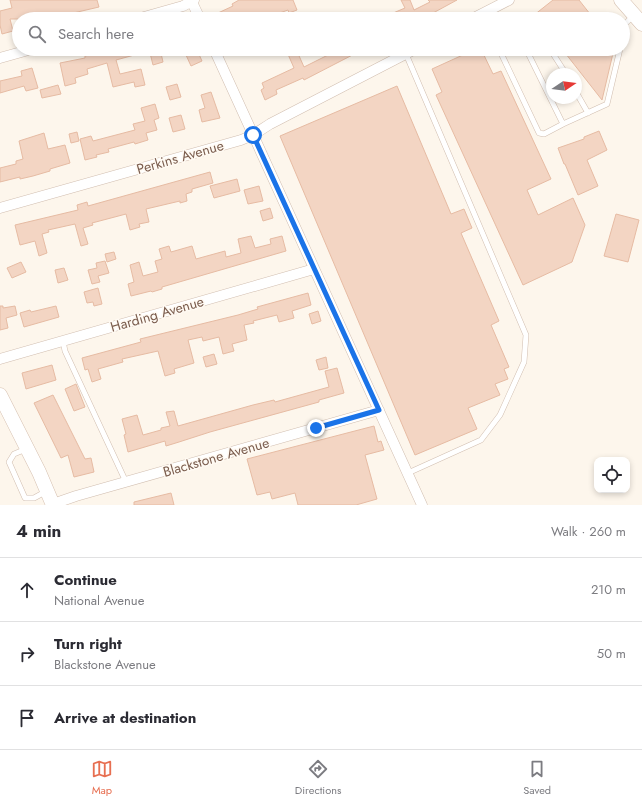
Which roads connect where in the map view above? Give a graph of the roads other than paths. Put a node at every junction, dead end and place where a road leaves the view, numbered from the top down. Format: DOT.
graph roads {
  1 [pos="193,0"];
  2 [pos="509,0"];
  3 [pos="621,0"];
  4 [pos="162,12"];
  5 [pos="197,12"];
  6 [pos="488,12"];
  7 [pos="638,19"];
  8 [pos="12,55"];
  9 [pos="217,56"];
  10 [pos="401,56"];
  11 [pos="413,56"];
  12 [pos="502,56"];
  13 [pos="529,56"];
  14 [pos="554,56"];
  15 [pos="619,56"];
  16 [pos="0,58"];
  17 [pos="562,68"];
  18 [pos="582,102"];
  19 [pos="588,113"];
  20 [pos="563,124"];
  21 [pos="253,135"];
  22 [pos="0,208"];
  23 [pos="314,269"];
  24 [pos="63,340"];
  25 [pos="0,359"];
  26 [pos="0,395"];
  27 [pos="379,410"];
  28 [pos="27,449"];
  29 [pos="408,473"];
  30 [pos="126,482"];
  31 [pos="47,491"];
  32 [pos="53,505"];
  33 [pos="422,505"];
  1 -- 4 [label="street"];
  1 -- 5 [label="street"];
  2 -- 6 [label="street"];
  3 -- 7 [label="main road"];
  8 -- 16 [label="street"];
  9 -- 21 [label="street"];
  10 -- 21 [label="street, Perkins Avenue"];
  11 -- 29 [label="lane"];
  12 -- 20 [label="lane"];
  13 -- 20 [label="lane"];
  14 -- 17 [label="lane"];
  15 -- 19 [label="lane"];
  18 -- 19 [label="lane"];
  19 -- 20 [label="lane"];
  21 -- 22 [label="street, Perkins Avenue"];
  21 -- 23 [label="street"];
  23 -- 24 [label="street, Harding Avenue"];
  23 -- 27 [label="street"];
  24 -- 25 [label="street, Harding Avenue"];
  24 -- 30 [label="lane"];
  26 -- 28 [label="main road"];
  27 -- 29 [label="street"];
  27 -- 30 [label="street, Blackstone Avenue"];
  28 -- 31 [label="main road"];
  28 -- 31 [label="lane"];
  29 -- 33 [label="street"];
  30 -- 32 [label="street, Blackstone Avenue"];
  31 -- 32 [label="main road"];
}
